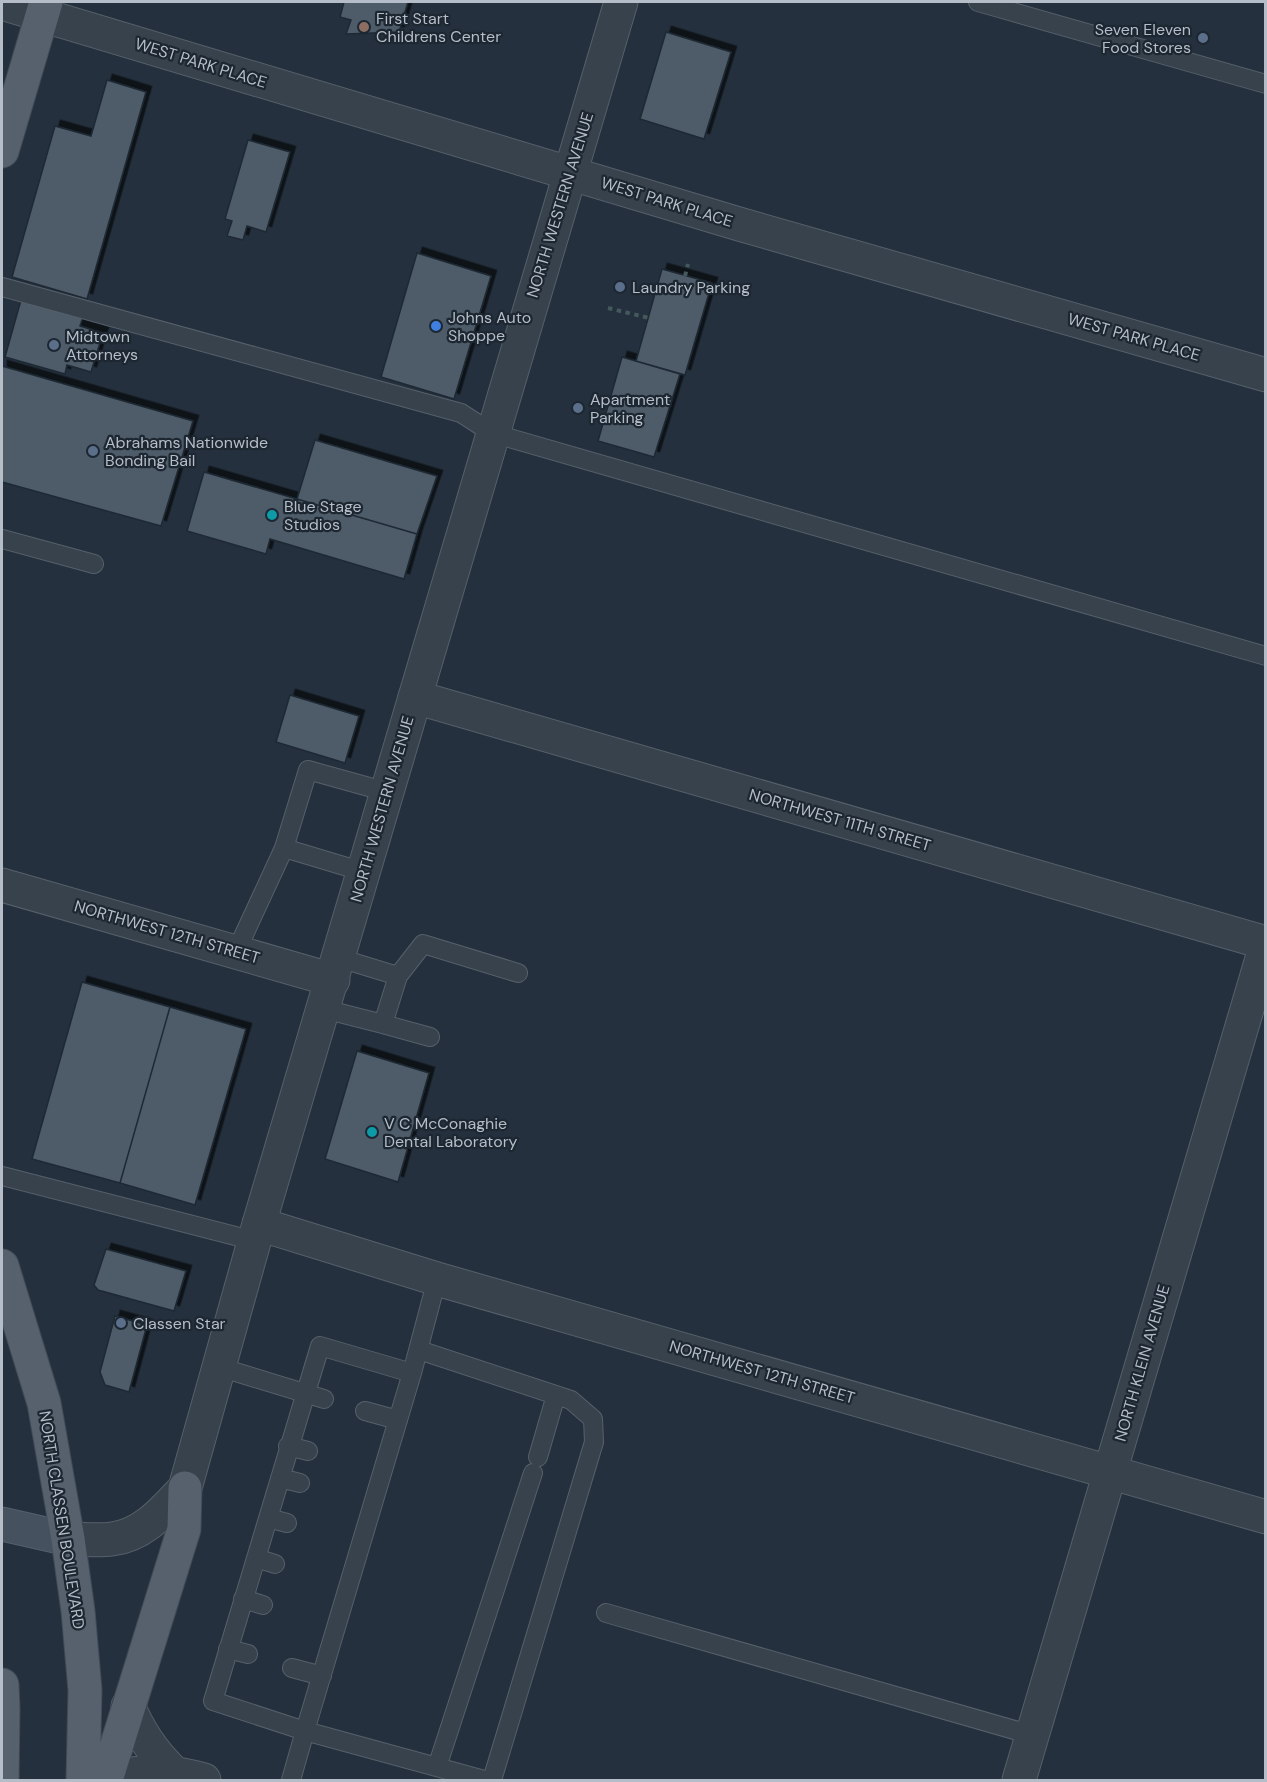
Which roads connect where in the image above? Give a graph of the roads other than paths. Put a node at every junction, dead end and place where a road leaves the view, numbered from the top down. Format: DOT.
graph roads {
  1 [pos="621,2"];
  2 [pos="978,2"];
  3 [pos="2,3"];
  4 [pos="44,9"];
  5 [pos="1266,84"];
  6 [pos="2,151"];
  7 [pos="570,173"];
  8 [pos="2,286"];
  9 [pos="1266,375"];
  10 [pos="492,433"];
  11 [pos="2,539"];
  12 [pos="94,564"];
  13 [pos="1266,656"];
  14 [pos="415,697"];
  15 [pos="387,792"];
  16 [pos="284,848"];
  17 [pos="364,872"];
  18 [pos="2,885"];
  19 [pos="1266,944"];
  20 [pos="236,952"];
  21 [pos="518,974"];
  22 [pos="398,976"];
  23 [pos="332,982"];
  24 [pos="383,1024"];
  25 [pos="430,1037"];
  26 [pos="2,1176"];
  27 [pos="257,1233"];
  28 [pos="2,1266"];
  29 [pos="437,1279"];
  30 [pos="419,1350"];
  31 [pos="219,1367"];
  32 [pos="412,1373"];
  33 [pos="306,1393"];
  34 [pos="556,1395"];
  35 [pos="324,1399"];
  36 [pos="365,1411"];
  37 [pos="398,1420"];
  38 [pos="288,1446"];
  39 [pos="308,1451"];
  40 [pos="1110,1472"];
  41 [pos="280,1478"];
  42 [pos="300,1483"];
  43 [pos="185,1488"];
  44 [pos="1266,1517"];
  45 [pos="268,1518"];
  46 [pos="286,1523"];
  47 [pos="2,1524"];
  48 [pos="68,1539"];
  49 [pos="256,1558"];
  50 [pos="275,1564"];
  51 [pos="243,1599"];
  52 [pos="263,1605"];
  53 [pos="606,1613"];
  54 [pos="228,1649"];
  55 [pos="248,1654"];
  56 [pos="292,1668"];
  57 [pos="322,1676"];
  58 [pos="2,1685"];
  59 [pos="128,1706"];
  60 [pos="305,1731"];
  61 [pos="1032,1735"];
  62 [pos="437,1767"];
  63 [pos="188,1776"];
  64 [pos="2,1780"];
  65 [pos="83,1780"];
  66 [pos="106,1780"];
  67 [pos="117,1780"];
  68 [pos="291,1780"];
  69 [pos="484,1780"];
  70 [pos="492,1780"];
  71 [pos="1019,1780"];
  1 -- 7 [label="street, NORTH WESTERN AVENUE"];
  2 -- 5 [label="lane"];
  3 -- 4 [label="street, WEST PARK PLACE"];
  4 -- 6 [label="main road"];
  4 -- 7 [label="street, WEST PARK PLACE"];
  7 -- 9 [label="street, WEST PARK PLACE"];
  7 -- 10 [label="street, NORTH WESTERN AVENUE"];
  8 -- 10 [label="lane"];
  10 -- 13 [label="lane"];
  10 -- 14 [label="street, NORTH WESTERN AVENUE"];
  11 -- 12 [label="lane"];
  14 -- 15 [label="street, NORTH WESTERN AVENUE"];
  14 -- 19 [label="street, NORTHWEST 11TH STREET"];
  15 -- 16 [label="lane"];
  15 -- 17 [label="street, NORTH WESTERN AVENUE"];
  16 -- 17 [label="lane"];
  16 -- 20 [label="lane"];
  17 -- 23 [label="street, NORTH WESTERN AVENUE"];
  18 -- 20 [label="street, NORTHWEST 12TH STREET"];
  19 -- 40 [label="street, NORTH KLEIN AVENUE"];
  20 -- 23 [label="street, NORTHWEST 12TH STREET"];
  21 -- 22 [label="lane"];
  22 -- 23 [label="lane"];
  22 -- 24 [label="lane"];
  23 -- 24 [label="lane"];
  23 -- 27 [label="street, NORTH WESTERN AVENUE"];
  24 -- 25 [label="lane"];
  26 -- 27 [label="lane"];
  27 -- 29 [label="street, NORTHWEST 12TH STREET"];
  27 -- 31 [label="street, NORTH WESTERN AVENUE"];
  28 -- 48 [label="main road, NORTH CLASSEN BOULEVARD"];
  29 -- 30 [label="lane"];
  29 -- 40 [label="street, NORTHWEST 12TH STREET"];
  30 -- 32 [label="lane"];
  30 -- 34 [label="lane"];
  31 -- 33 [label="lane"];
  31 -- 43 [label="street, NORTH WESTERN AVENUE"];
  32 -- 33 [label="lane"];
  32 -- 37 [label="lane"];
  33 -- 35 [label="lane"];
  33 -- 38 [label="lane"];
  34 -- 62 [label="lane"];
  34 -- 70 [label="lane"];
  36 -- 37 [label="lane"];
  37 -- 57 [label="lane"];
  38 -- 39 [label="lane"];
  38 -- 41 [label="lane"];
  40 -- 44 [label="street, NORTHWEST 12TH STREET"];
  40 -- 61 [label="street, NORTH KLEIN AVENUE"];
  41 -- 42 [label="lane"];
  41 -- 45 [label="lane"];
  43 -- 48 [label="street, NORTH WESTERN AVENUE"];
  43 -- 59 [label="main road"];
  45 -- 46 [label="lane"];
  45 -- 49 [label="lane"];
  47 -- 48 [label="main road"];
  48 -- 65 [label="main road, NORTH CLASSEN BOULEVARD"];
  49 -- 50 [label="lane"];
  49 -- 51 [label="lane"];
  51 -- 52 [label="lane"];
  51 -- 54 [label="lane"];
  53 -- 61 [label="lane"];
  54 -- 55 [label="lane"];
  54 -- 60 [label="lane"];
  56 -- 57 [label="lane"];
  57 -- 60 [label="lane"];
  58 -- 64 [label="main road"];
  59 -- 63 [label="street"];
  59 -- 66 [label="main road"];
  60 -- 62 [label="lane"];
  60 -- 68 [label="lane"];
  61 -- 71 [label="street, NORTH KLEIN AVENUE"];
  62 -- 69 [label="lane"];
  63 -- 67 [label="street"];
}
